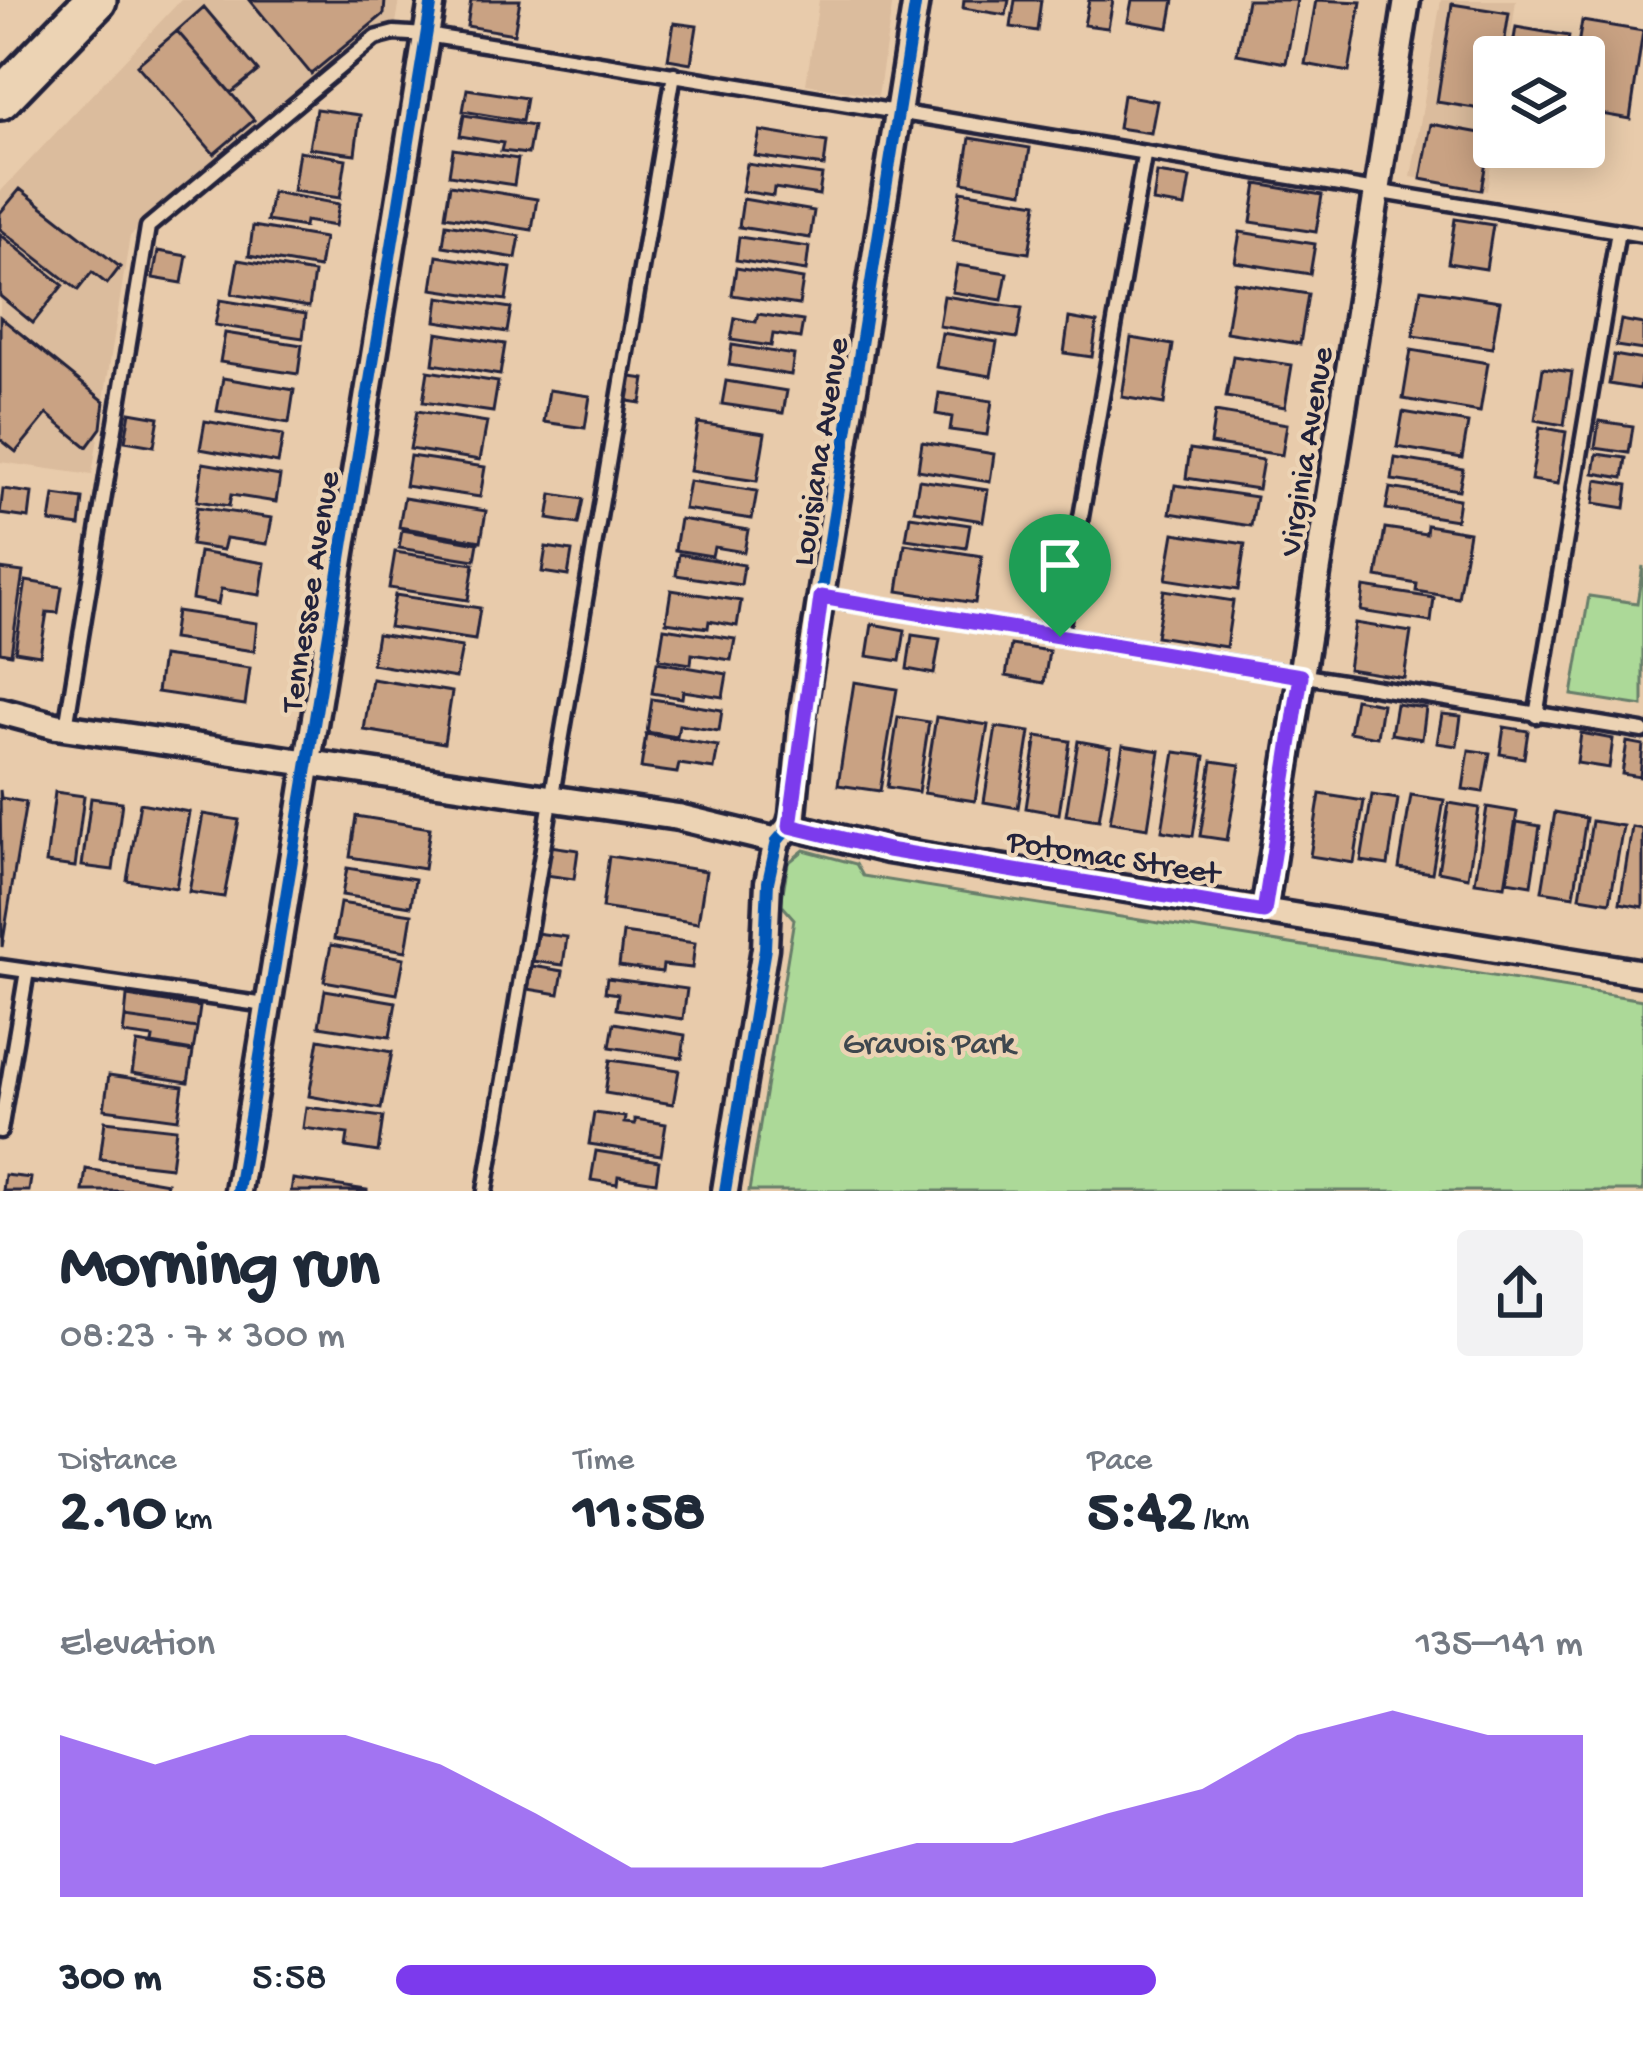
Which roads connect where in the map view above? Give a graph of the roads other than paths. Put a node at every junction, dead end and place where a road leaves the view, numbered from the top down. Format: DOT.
graph roads {
  1 [pos="96,0"];
  2 [pos="432,0"];
  3 [pos="916,0"];
  4 [pos="1407,0"];
  5 [pos="426,35"];
  6 [pos="674,74"];
  7 [pos="0,99"];
  8 [pos="899,110"];
  9 [pos="1144,155"];
  10 [pos="1377,192"];
  11 [pos="1618,231"];
  12 [pos="1643,236"];
  13 [pos="821,597"];
  14 [pos="1060,637"];
  15 [pos="1301,676"];
  16 [pos="0,712"];
  17 [pos="1536,716"];
  18 [pos="66,728"];
  19 [pos="1643,731"];
  20 [pos="306,763"];
  21 [pos="553,796"];
  22 [pos="783,834"];
  23 [pos="1264,912"];
  24 [pos="0,967"];
  25 [pos="27,971"];
  26 [pos="1643,973"];
  27 [pos="266,1005"];
  28 [pos="0,1131"];
  29 [pos="238,1191"];
  30 [pos="485,1191"];
  31 [pos="725,1191"];
  1 -- 7 [label="main road"];
  2 -- 5 [label="street, Tennessee Avenue"];
  3 -- 8 [label="street, Louisiana Avenue"];
  4 -- 10 [label="street, Virginia Avenue"];
  5 -- 6 [label="lane"];
  5 -- 18 [label="lane"];
  5 -- 20 [label="street, Tennessee Avenue"];
  6 -- 8 [label="lane"];
  6 -- 21 [label="lane"];
  8 -- 9 [label="lane"];
  8 -- 13 [label="street, Louisiana Avenue"];
  9 -- 10 [label="lane"];
  9 -- 14 [label="lane"];
  10 -- 11 [label="lane"];
  10 -- 15 [label="street, Virginia Avenue"];
  11 -- 12 [label="lane"];
  11 -- 17 [label="lane"];
  13 -- 14 [label="lane"];
  13 -- 22 [label="street, Louisiana Avenue"];
  14 -- 15 [label="lane"];
  15 -- 17 [label="lane"];
  15 -- 23 [label="street, Virginia Avenue"];
  16 -- 18 [label="street, Potomac Street"];
  17 -- 19 [label="lane"];
  18 -- 20 [label="street, Potomac Street"];
  20 -- 21 [label="street, Potomac Street"];
  20 -- 27 [label="street, Tennessee Avenue"];
  21 -- 22 [label="street, Potomac Street"];
  21 -- 30 [label="lane"];
  22 -- 23 [label="street, Potomac Street"];
  22 -- 31 [label="street, Louisiana Avenue"];
  23 -- 26 [label="street, Potomac Street"];
  24 -- 25 [label="lane"];
  25 -- 27 [label="lane"];
  25 -- 28 [label="lane"];
  27 -- 29 [label="street, Tennessee Avenue"];
}
